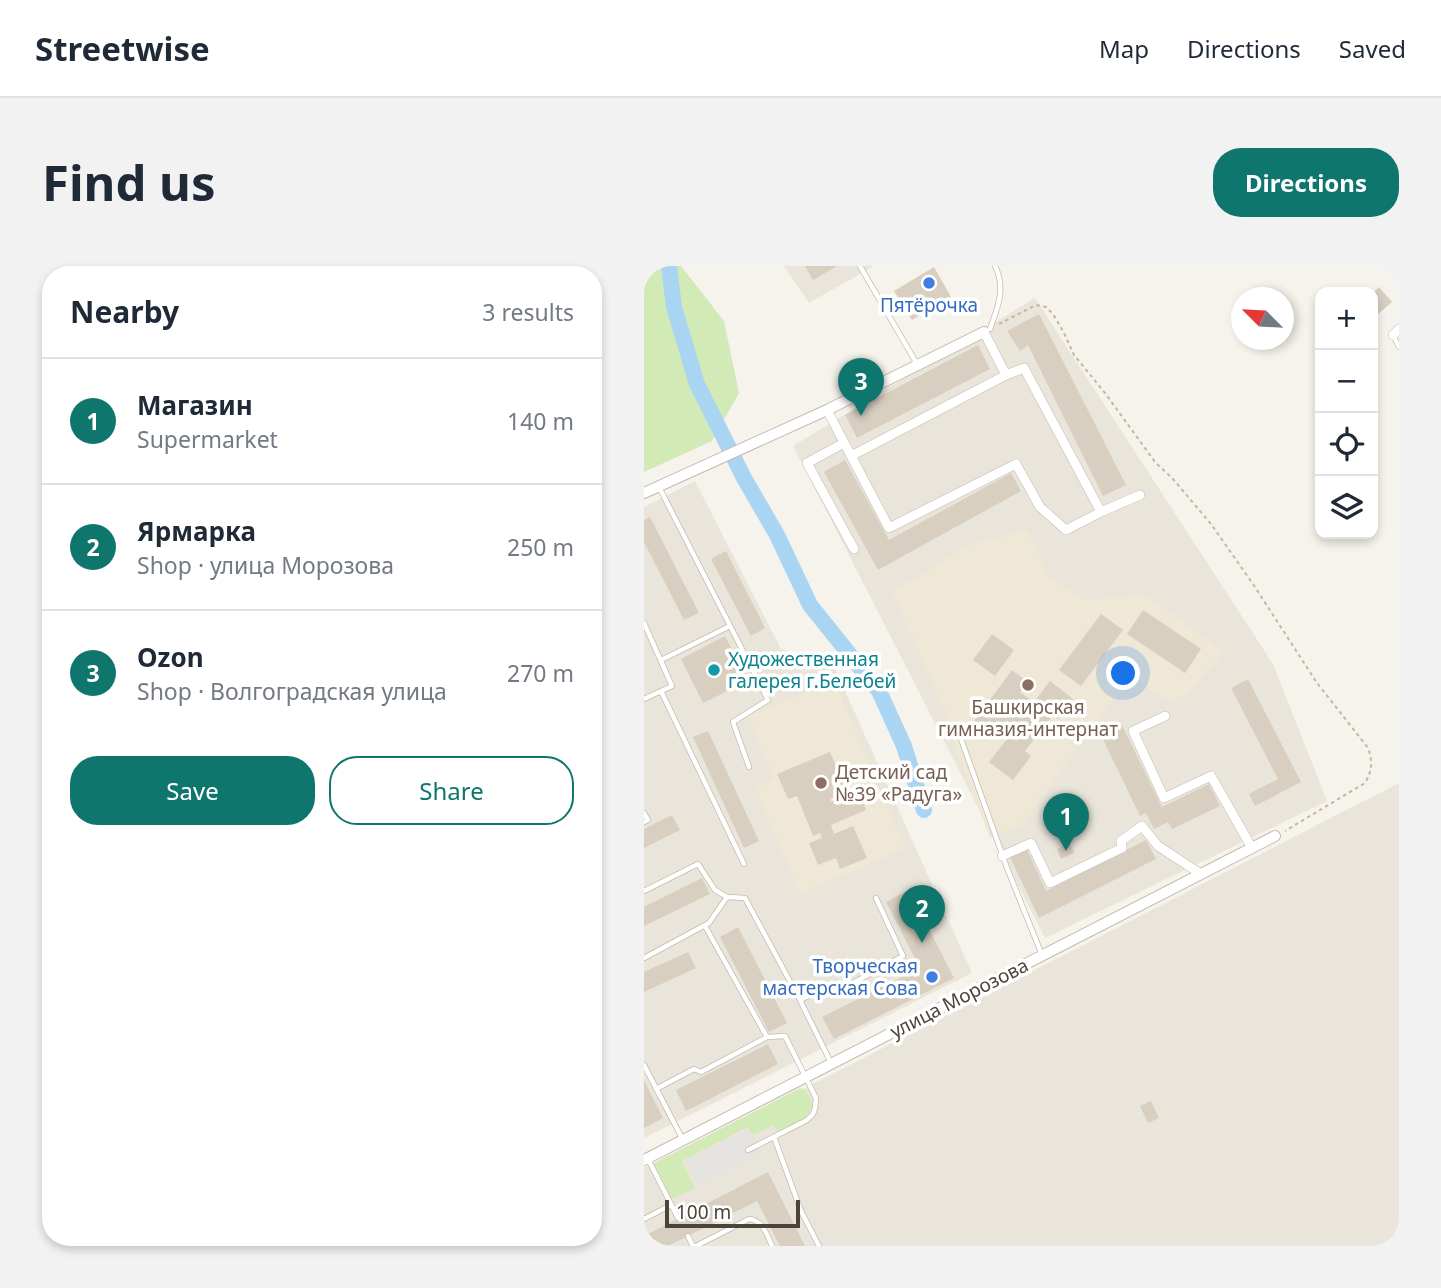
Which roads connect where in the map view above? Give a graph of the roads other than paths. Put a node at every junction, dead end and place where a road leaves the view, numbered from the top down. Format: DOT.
graph roads {
  1 [pos="859,266"];
  2 [pos="995,266"];
  3 [pos="986,330"];
  4 [pos="1396,332"];
  5 [pos="1399,347"];
  6 [pos="918,365"];
  7 [pos="1006,375"];
  8 [pos="827,411"];
  9 [pos="844,443"];
  10 [pos="851,456"];
  11 [pos="658,486"];
  12 [pos="644,493"];
  13 [pos="1140,495"];
  14 [pos="1101,512"];
  15 [pos="854,549"];
  16 [pos="644,623"];
  17 [pos="730,626"];
  18 [pos="661,660"];
  19 [pos="661,691"];
  20 [pos="644,699"];
  21 [pos="1165,716"];
  22 [pos="960,736"];
  23 [pos="749,766"];
  24 [pos="644,813"];
  25 [pos="644,821"];
  26 [pos="1275,836"];
  27 [pos="1252,848"];
  28 [pos="1002,856"];
  29 [pos="744,864"];
  30 [pos="1201,874"];
  31 [pos="644,891"];
  32 [pos="727,897"];
  33 [pos="876,898"];
  34 [pos="705,926"];
  35 [pos="1042,956"];
  36 [pos="644,958"];
  37 [pos="800,1000"];
  38 [pos="767,1037"];
  39 [pos="832,1064"];
  40 [pos="644,1065"];
  41 [pos="806,1077"];
  42 [pos="656,1089"];
  43 [pos="774,1137"];
  44 [pos="683,1140"];
  45 [pos="748,1150"];
  46 [pos="646,1159"];
  47 [pos="671,1205"];
  48 [pos="678,1218"];
  49 [pos="644,1219"];
  50 [pos="688,1236"];
  51 [pos="694,1246"];
  52 [pos="772,1246"];
  53 [pos="819,1246"];
  1 -- 6 [label="lane"];
  2 -- 3 [label="lane"];
  3 -- 6 [label="street"];
  3 -- 7 [label="street"];
  4 -- 5 [label="lane"];
  6 -- 8 [label="street"];
  7 -- 10 [label="street"];
  7 -- 14 [label="street"];
  8 -- 9 [label="street"];
  8 -- 11 [label="street"];
  9 -- 10 [label="street"];
  9 -- 15 [label="street"];
  10 -- 14 [label="street"];
  11 -- 12 [label="street"];
  11 -- 17 [label="lane"];
  13 -- 14 [label="street"];
  16 -- 18 [label="lane"];
  17 -- 18 [label="lane"];
  17 -- 23 [label="lane"];
  18 -- 19 [label="lane"];
  19 -- 20 [label="lane"];
  19 -- 29 [label="lane"];
  21 -- 27 [label="street"];
  22 -- 28 [label="lane"];
  24 -- 25 [label="lane"];
  26 -- 27 [label="street, улица Морозова"];
  27 -- 30 [label="street, улица Морозова"];
  28 -- 30 [label="street"];
  28 -- 35 [label="lane"];
  30 -- 35 [label="street, улица Морозова"];
  31 -- 32 [label="lane"];
  32 -- 34 [label="lane"];
  32 -- 37 [label="lane"];
  33 -- 37 [label="lane"];
  34 -- 36 [label="lane"];
  34 -- 38 [label="lane"];
  35 -- 39 [label="street, улица Морозова"];
  37 -- 39 [label="lane"];
  38 -- 41 [label="lane"];
  38 -- 42 [label="lane"];
  39 -- 41 [label="street, улица Морозова"];
  40 -- 42 [label="lane"];
  41 -- 43 [label="lane"];
  41 -- 44 [label="street, улица Морозова"];
  42 -- 44 [label="lane"];
  43 -- 45 [label="lane"];
  43 -- 53 [label="lane"];
  44 -- 46 [label="street, улица Морозова"];
  46 -- 47 [label="lane"];
  47 -- 48 [label="lane"];
  47 -- 49 [label="lane"];
  50 -- 51 [label="lane"];
  51 -- 52 [label="lane"];
}
